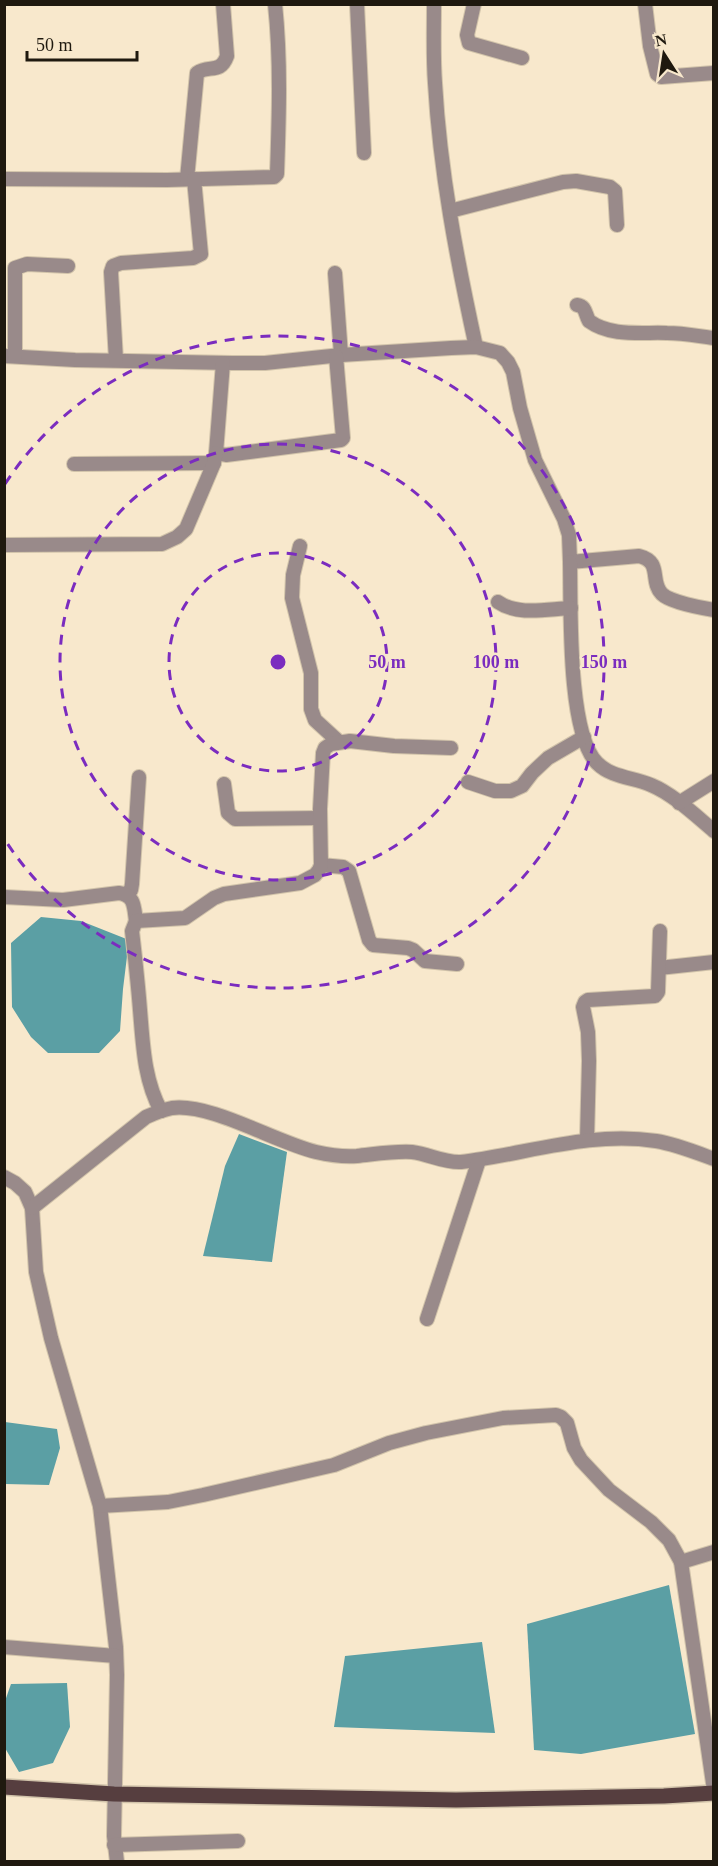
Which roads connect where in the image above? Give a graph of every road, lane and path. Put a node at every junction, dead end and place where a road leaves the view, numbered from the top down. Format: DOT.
graph roads {
  1 [pos="223,4"];
  2 [pos="275,4"];
  3 [pos="357,4"];
  4 [pos="434,4"];
  5 [pos="474,4"];
  6 [pos="645,4"];
  7 [pos="522,58"];
  8 [pos="714,73"];
  9 [pos="364,153"];
  10 [pos="4,179"];
  11 [pos="190,179"];
  12 [pos="450,211"];
  13 [pos="617,225"];
  14 [pos="68,266"];
  15 [pos="335,273"];
  16 [pos="577,305"];
  17 [pos="714,338"];
  18 [pos="476,347"];
  19 [pos="339,355"];
  20 [pos="10,356"];
  21 [pos="116,360"];
  22 [pos="223,363"];
  23 [pos="215,458"];
  24 [pos="74,464"];
  25 [pos="4,545"];
  26 [pos="300,546"];
  27 [pos="570,562"];
  28 [pos="498,602"];
  29 [pos="571,608"];
  30 [pos="714,610"];
  31 [pos="584,737"];
  32 [pos="339,742"];
  33 [pos="451,748"];
  34 [pos="139,777"];
  35 [pos="714,781"];
  36 [pos="468,782"];
  37 [pos="224,784"];
  38 [pos="679,803"];
  39 [pos="320,818"];
  40 [pos="714,831"];
  41 [pos="321,865"];
  42 [pos="126,894"];
  43 [pos="4,897"];
  44 [pos="136,921"];
  45 [pos="660,931"];
  46 [pos="714,962"];
  47 [pos="457,964"];
  48 [pos="658,968"];
  49 [pos="161,1111"];
  50 [pos="587,1140"];
  51 [pos="714,1159"];
  52 [pos="479,1160"];
  53 [pos="4,1177"];
  54 [pos="32,1208"];
  55 [pos="427,1318"];
  56 [pos="100,1506"];
  57 [pos="714,1552"];
  58 [pos="681,1562"];
  59 [pos="4,1647"];
  60 [pos="116,1656"];
  61 [pos="4,1787"];
  62 [pos="714,1792"];
  63 [pos="114,1794"];
  64 [pos="238,1841"];
  65 [pos="114,1845"];
  66 [pos="117,1862"];
  1 -- 11 [label="street"];
  2 -- 11 [label="street"];
  3 -- 9 [label="street"];
  4 -- 12 [label="street"];
  5 -- 7 [label="street"];
  6 -- 8 [label="street"];
  10 -- 11 [label="street"];
  11 -- 21 [label="street"];
  12 -- 13 [label="street"];
  12 -- 18 [label="street"];
  14 -- 20 [label="street"];
  15 -- 19 [label="street"];
  16 -- 17 [label="street"];
  18 -- 19 [label="street"];
  18 -- 27 [label="street"];
  19 -- 22 [label="street"];
  19 -- 23 [label="street"];
  20 -- 21 [label="street"];
  21 -- 22 [label="street"];
  22 -- 23 [label="street"];
  23 -- 24 [label="street"];
  23 -- 25 [label="street"];
  26 -- 32 [label="street"];
  27 -- 29 [label="street"];
  27 -- 30 [label="street"];
  28 -- 29 [label="street"];
  29 -- 31 [label="street"];
  31 -- 36 [label="street"];
  31 -- 38 [label="street"];
  32 -- 33 [label="street"];
  32 -- 39 [label="street"];
  34 -- 42 [label="street"];
  35 -- 38 [label="street"];
  37 -- 39 [label="street"];
  38 -- 40 [label="street"];
  39 -- 41 [label="street"];
  41 -- 44 [label="street"];
  41 -- 47 [label="street"];
  42 -- 43 [label="street"];
  42 -- 44 [label="street"];
  44 -- 49 [label="street"];
  45 -- 48 [label="street"];
  46 -- 48 [label="street"];
  48 -- 50 [label="street"];
  49 -- 52 [label="street"];
  49 -- 54 [label="street"];
  50 -- 51 [label="street"];
  50 -- 52 [label="street"];
  52 -- 55 [label="street"];
  53 -- 54 [label="street"];
  54 -- 56 [label="street"];
  56 -- 58 [label="street"];
  56 -- 60 [label="street"];
  57 -- 58 [label="street"];
  58 -- 62 [label="street"];
  59 -- 60 [label="street"];
  60 -- 63 [label="street"];
  61 -- 63 [label="main road"];
  62 -- 63 [label="main road"];
  63 -- 65 [label="street"];
  64 -- 65 [label="street"];
  65 -- 66 [label="street"];
}
